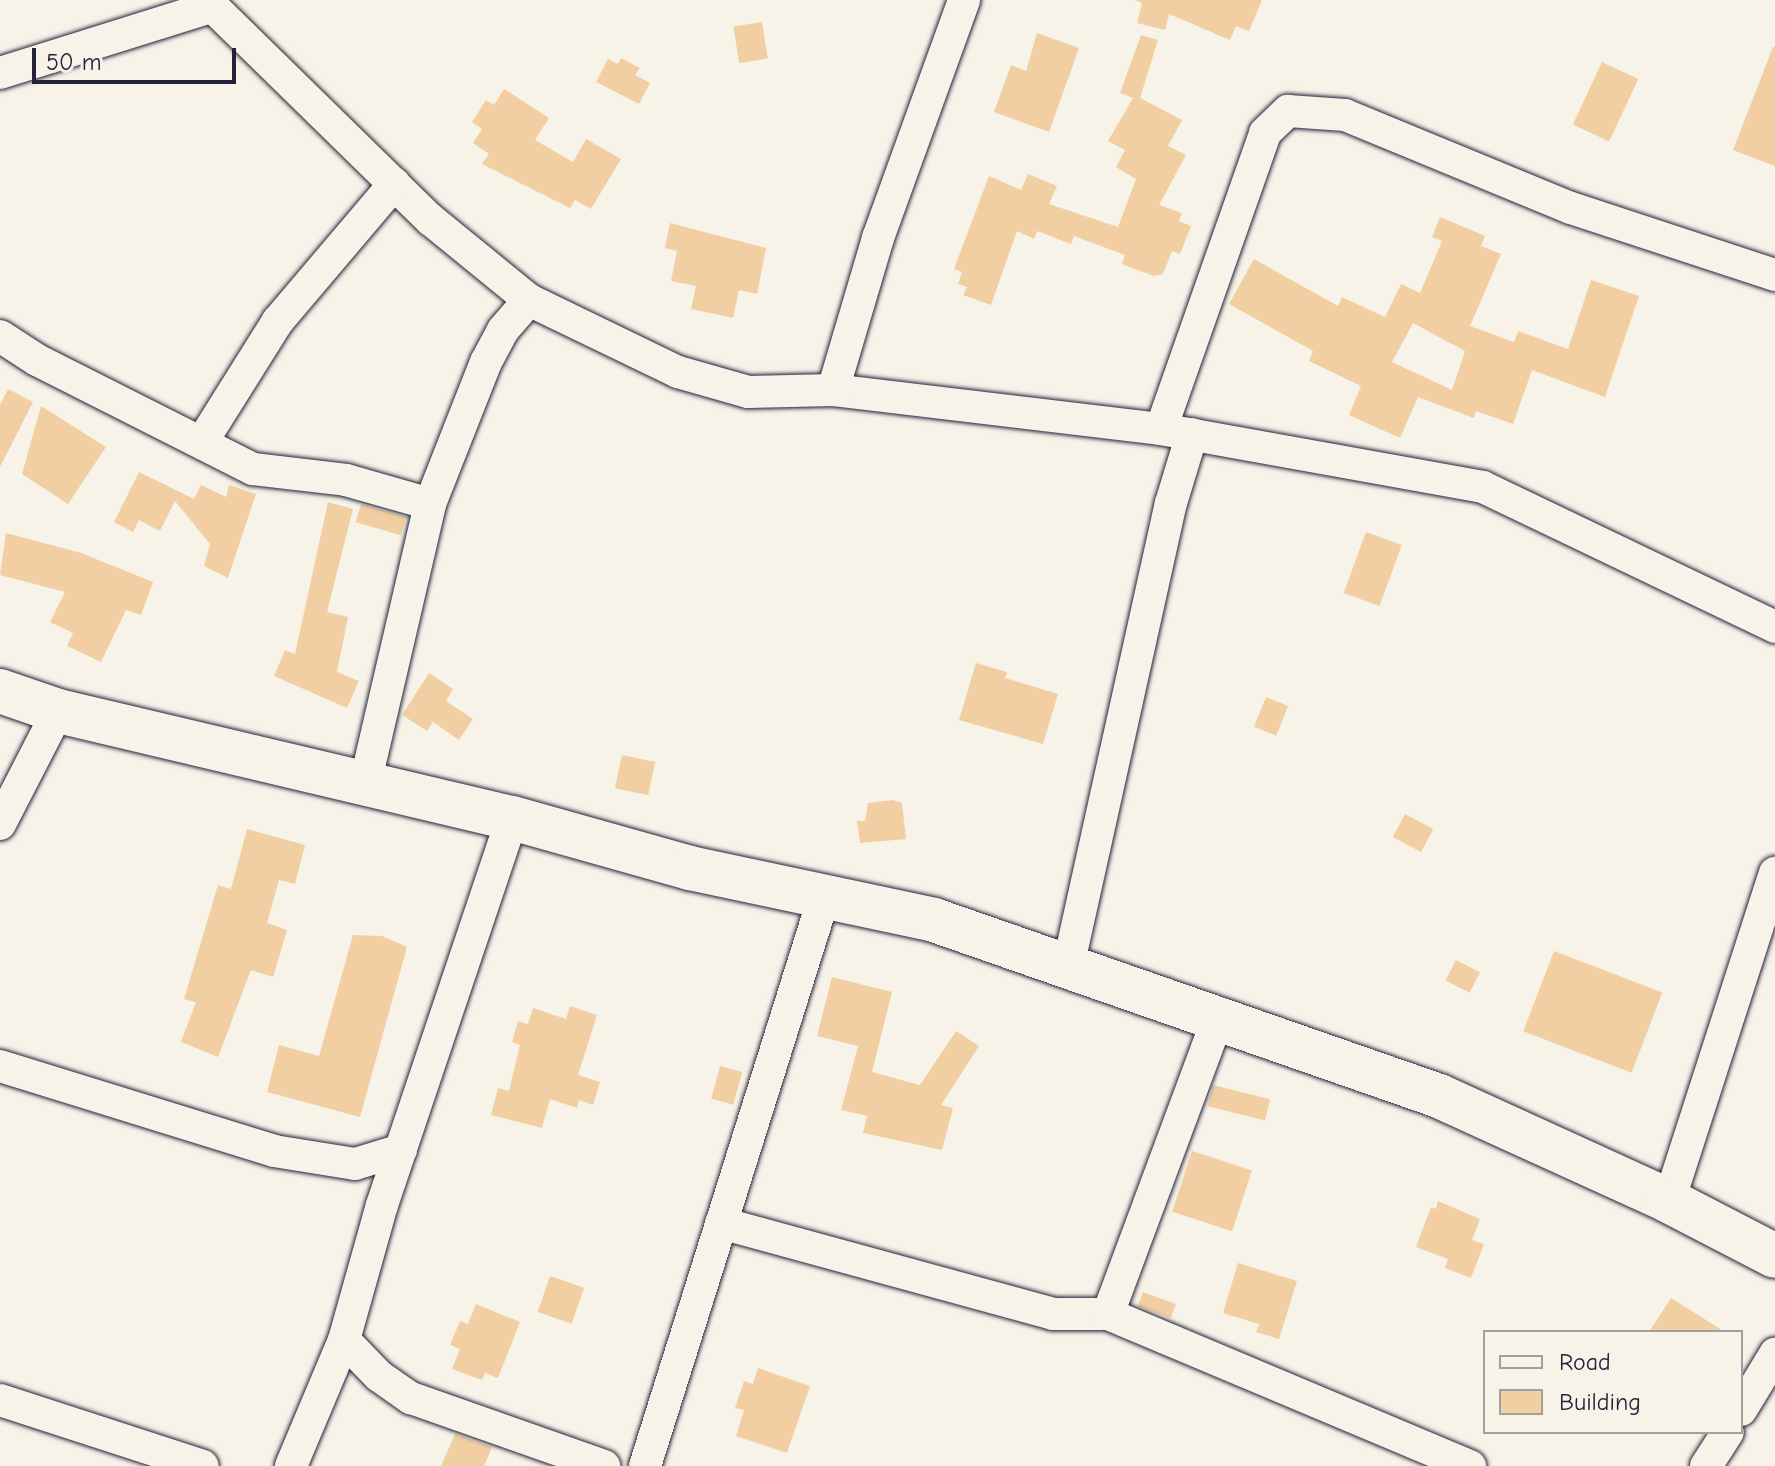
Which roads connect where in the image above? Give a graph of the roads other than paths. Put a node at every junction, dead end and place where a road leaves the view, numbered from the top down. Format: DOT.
graph roads {
  1 [pos="964,0"];
  2 [pos="208,3"];
  3 [pos="0,73"];
  4 [pos="394,184"];
  5 [pos="1775,275"];
  6 [pos="529,300"];
  7 [pos="0,336"];
  8 [pos="833,390"];
  9 [pos="1176,432"];
  10 [pos="202,442"];
  11 [pos="430,504"];
  12 [pos="1775,627"];
  13 [pos="0,691"];
  14 [pos="58,711"];
  15 [pos="365,784"];
  16 [pos="512,818"];
  17 [pos="0,824"];
  18 [pos="1775,873"];
  19 [pos="823,900"];
  20 [pos="1068,967"];
  21 [pos="1218,1018"];
  22 [pos="0,1066"];
  23 [pos="401,1150"];
  24 [pos="1669,1201"];
  25 [pos="721,1223"];
  26 [pos="1775,1256"];
  27 [pos="1108,1314"];
  28 [pos="344,1340"];
  29 [pos="1775,1354"];
  30 [pos="0,1400"];
  31 [pos="1743,1407"];
  32 [pos="1727,1434"];
  33 [pos="203,1466"];
  34 [pos="291,1466"];
  35 [pos="604,1466"];
  36 [pos="645,1466"];
  37 [pos="1470,1466"];
  38 [pos="1706,1466"];
  1 -- 8 [label="street"];
  2 -- 3 [label="street"];
  2 -- 4 [label="street"];
  4 -- 6 [label="street"];
  4 -- 10 [label="street"];
  5 -- 9 [label="street"];
  6 -- 8 [label="street"];
  6 -- 11 [label="street"];
  7 -- 10 [label="street"];
  8 -- 9 [label="street"];
  9 -- 12 [label="street"];
  9 -- 20 [label="street"];
  10 -- 11 [label="street"];
  11 -- 15 [label="street"];
  13 -- 14 [label="street"];
  14 -- 15 [label="street"];
  14 -- 17 [label="street"];
  15 -- 16 [label="street"];
  16 -- 19 [label="street"];
  16 -- 23 [label="street"];
  18 -- 24 [label="street"];
  19 -- 20 [label="street"];
  19 -- 25 [label="street"];
  20 -- 21 [label="street"];
  21 -- 24 [label="street"];
  21 -- 27 [label="street"];
  22 -- 23 [label="street"];
  23 -- 28 [label="street"];
  24 -- 26 [label="street"];
  25 -- 27 [label="street"];
  25 -- 36 [label="street"];
  27 -- 37 [label="street"];
  28 -- 34 [label="street"];
  28 -- 35 [label="street"];
  29 -- 31 [label="street"];
  30 -- 33 [label="street"];
  32 -- 38 [label="street"];
}
